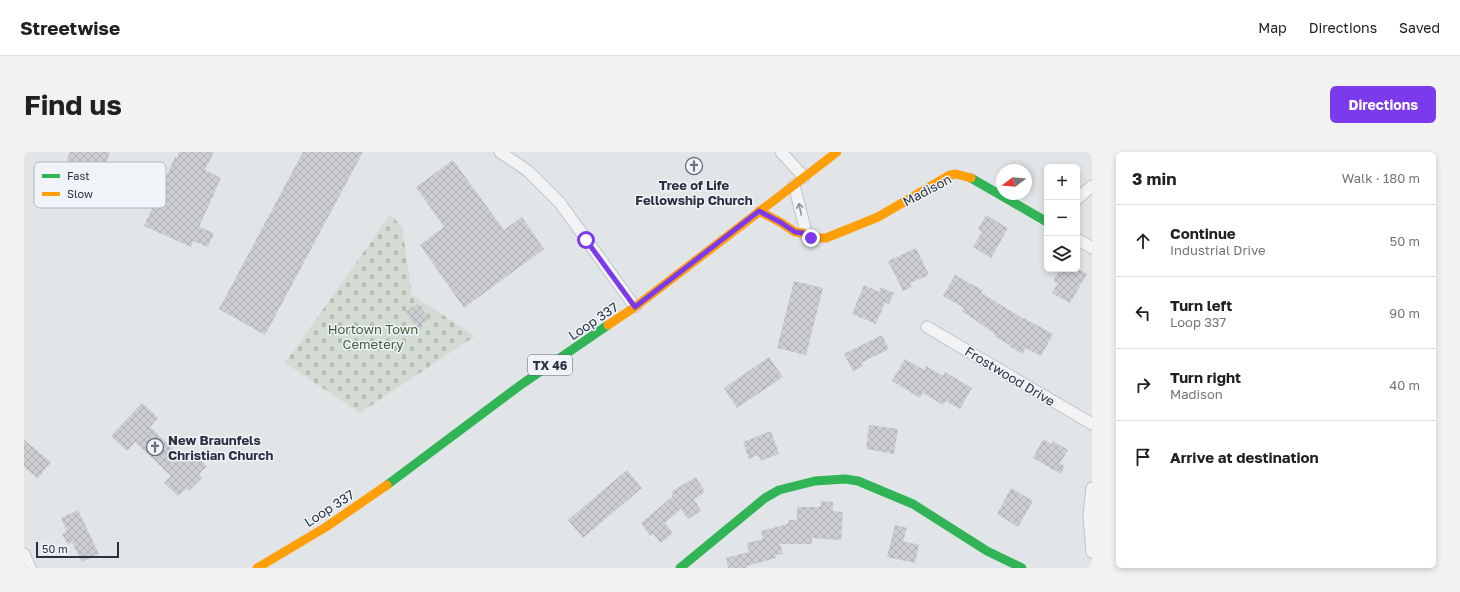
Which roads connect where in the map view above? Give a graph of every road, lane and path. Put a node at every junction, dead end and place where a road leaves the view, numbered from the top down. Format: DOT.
graph roads {
  1 [pos="500,152"];
  2 [pos="781,152"];
  3 [pos="837,152"];
  4 [pos="804,177"];
  5 [pos="794,185"];
  6 [pos="1092,186"];
  7 [pos="1080,196"];
  8 [pos="759,211"];
  9 [pos="1044,220"];
  10 [pos="803,233"];
  11 [pos="1080,241"];
  12 [pos="1092,248"];
  13 [pos="635,307"];
  14 [pos="927,327"];
  15 [pos="1092,424"];
  16 [pos="1092,488"];
  17 [pos="1092,552"];
  18 [pos="24,554"];
  19 [pos="30,568"];
  20 [pos="257,568"];
  21 [pos="680,568"];
  22 [pos="1022,568"];
  1 -- 13 [label="street"];
  2 -- 4 [label="street"];
  3 -- 4 [label="main road, Loop 337 / TX 46"];
  4 -- 5 [label="main road, Loop 337 / TX 46"];
  5 -- 8 [label="main road, Loop 337 / TX 46"];
  10 -- 5 [label="street, one-way"];
  6 -- 7 [label="street"];
  8 -- 10 [label="main road, Madison"];
  8 -- 13 [label="main road, Loop 337 / TX 46"];
  9 -- 10 [label="main road, Madison"];
  11 -- 12 [label="street"];
  13 -- 20 [label="main road, Loop 337 / TX 46"];
  14 -- 15 [label="street, Frostwood Drive"];
  16 -- 17 [label="street"];
  18 -- 19 [label="street"];
  21 -- 22 [label="main road"];
}
